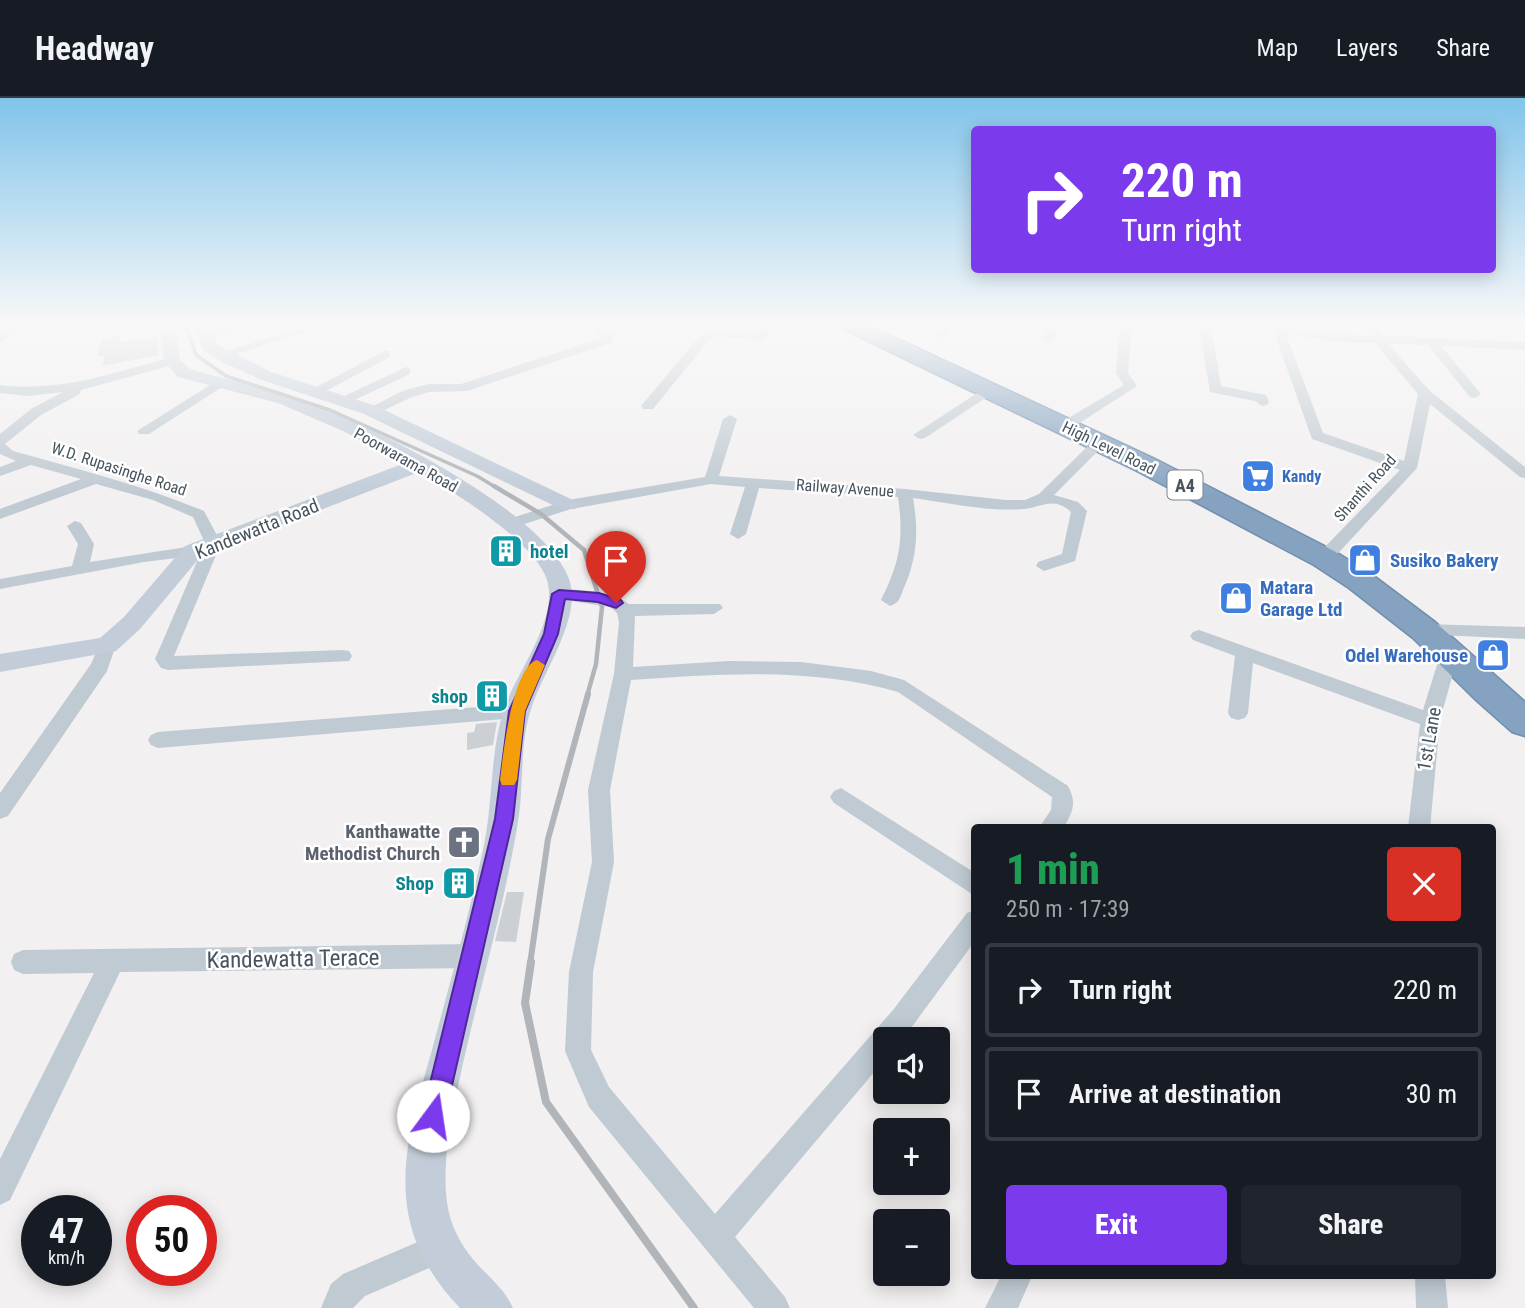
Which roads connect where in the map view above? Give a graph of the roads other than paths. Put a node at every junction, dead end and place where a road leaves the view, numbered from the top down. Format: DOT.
graph roads {
  1 [pos="101,381"];
  2 [pos="210,381"];
  3 [pos="288,381"];
  4 [pos="334,381"];
  5 [pos="383,381"];
  6 [pos="482,381"];
  7 [pos="668,381"];
  8 [pos="970,381"];
  9 [pos="1128,381"];
  10 [pos="1214,381"];
  11 [pos="1297,381"];
  12 [pos="1414,381"];
  13 [pos="1464,381"];
  14 [pos="218,384"];
  15 [pos="85,386"];
  16 [pos="0,389"];
  17 [pos="317,390"];
  18 [pos="988,390"];
  19 [pos="1425,394"];
  20 [pos="1475,394"];
  21 [pos="343,400"];
  22 [pos="1262,402"];
  23 [pos="648,406"];
  24 [pos="371,411"];
  25 [pos="730,419"];
  26 [pos="1065,426"];
  27 [pos="144,431"];
  28 [pos="920,435"];
  29 [pos="0,441"];
  30 [pos="1099,443"];
  31 [pos="0,447"];
  32 [pos="32,460"];
  33 [pos="421,464"];
  34 [pos="1410,468"];
  35 [pos="0,472"];
  36 [pos="1525,474"];
  37 [pos="99,478"];
  38 [pos="711,480"];
  39 [pos="754,481"];
  40 [pos="905,492"];
  41 [pos="1044,497"];
  42 [pos="568,505"];
  43 [pos="0,514"];
  44 [pos="512,523"];
  45 [pos="75,526"];
  46 [pos="738,534"];
  47 [pos="203,547"];
  48 [pos="1324,558"];
  49 [pos="1044,566"];
  50 [pos="80,568"];
  51 [pos="0,584"];
  52 [pos="559,594"];
  53 [pos="890,600"];
  54 [pos="714,608"];
  55 [pos="625,610"];
  56 [pos="1424,630"];
  57 [pos="1525,633"];
  58 [pos="1199,636"];
  59 [pos="107,645"];
  60 [pos="1450,652"];
  61 [pos="1245,653"];
  62 [pos="343,656"];
  63 [pos="0,663"];
  64 [pos="623,674"];
  65 [pos="1489,692"];
  66 [pos="517,711"];
  67 [pos="1238,713"];
  68 [pos="1430,720"];
  69 [pos="1525,722"];
  70 [pos="158,740"];
  71 [pos="1525,741"];
  72 [pos="841,797"];
  73 [pos="0,810"];
  74 [pos="1053,824"];
  75 [pos="1419,824"];
  76 [pos="971,883"];
  77 [pos="971,926"];
  78 [pos="473,956"];
  79 [pos="23,962"];
  80 [pos="112,962"];
  81 [pos="0,1190"];
  82 [pos="714,1238"];
  83 [pos="441,1247"];
  84 [pos="1016,1279"];
  85 [pos="1430,1279"];
  86 [pos="337,1308"];
  87 [pos="491,1308"];
  88 [pos="774,1308"];
  89 [pos="1001,1308"];
  90 [pos="1432,1308"];
  1 -- 15 [label="street"];
  2 -- 14 [label="main road, Poorwarama Road"];
  3 -- 17 [label="street"];
  4 -- 17 [label="street"];
  5 -- 21 [label="street"];
  6 -- 24 [label="street"];
  7 -- 23 [label="street"];
  8 -- 18 [label="highway, High Level Road / A4"];
  9 -- 26 [label="street"];
  10 -- 22 [label="street"];
  11 -- 34 [label="street"];
  12 -- 19 [label="street"];
  13 -- 20 [label="street"];
  14 -- 27 [label="street"];
  14 -- 33 [label="main road, Poorwarama Road"];
  15 -- 16 [label="street"];
  15 -- 29 [label="street"];
  17 -- 21 [label="street"];
  18 -- 26 [label="highway, High Level Road / A4"];
  18 -- 28 [label="street"];
  19 -- 34 [label="street, Shanthi Road"];
  19 -- 36 [label="street"];
  21 -- 24 [label="street"];
  24 -- 42 [label="street"];
  25 -- 38 [label="street"];
  26 -- 30 [label="highway, High Level Road / A4"];
  30 -- 41 [label="street"];
  30 -- 48 [label="highway, High Level Road / A4"];
  31 -- 32 [label="street, W.D. Rupasinghe Road"];
  32 -- 35 [label="street"];
  32 -- 37 [label="street, W.D. Rupasinghe Road"];
  33 -- 44 [label="main road, Poorwarama Road"];
  33 -- 47 [label="main road, Kandewatta Road"];
  34 -- 48 [label="street, Shanthi Road"];
  37 -- 43 [label="street"];
  37 -- 47 [label="street, W.D. Rupasinghe Road"];
  38 -- 39 [label="street, Railway Avenue"];
  38 -- 42 [label="street, Railway Avenue"];
  39 -- 40 [label="street, Railway Avenue"];
  39 -- 46 [label="street"];
  40 -- 41 [label="street, Railway Avenue"];
  40 -- 53 [label="street"];
  41 -- 49 [label="street"];
  42 -- 44 [label="street, Railway Avenue"];
  44 -- 52 [label="main road, Poorwarama Road"];
  45 -- 50 [label="street"];
  47 -- 50 [label="street"];
  47 -- 59 [label="main road, Kandewatta Road"];
  47 -- 62 [label="street"];
  48 -- 56 [label="highway, High Level Road / A4"];
  50 -- 51 [label="street"];
  52 -- 55 [label="street"];
  52 -- 66 [label="main road"];
  54 -- 55 [label="street"];
  55 -- 64 [label="street"];
  56 -- 57 [label="street"];
  56 -- 60 [label="highway, High Level Road / A4"];
  58 -- 61 [label="street"];
  59 -- 63 [label="main road"];
  59 -- 73 [label="street"];
  60 -- 65 [label="highway, High Level Road / A4"];
  60 -- 68 [label="street, 1st Lane"];
  61 -- 67 [label="street"];
  61 -- 68 [label="street"];
  64 -- 74 [label="street"];
  64 -- 82 [label="street"];
  65 -- 69 [label="highway, High Level Road / A4"];
  65 -- 71 [label="highway, High Level Road / A4"];
  66 -- 70 [label="street"];
  66 -- 78 [label="main road"];
  68 -- 75 [label="street, 1st Lane"];
  72 -- 76 [label="street"];
  77 -- 82 [label="street"];
  78 -- 80 [label="street, Kandewatta Terace"];
  78 -- 83 [label="main road"];
  79 -- 80 [label="street, Kandewatta Terace"];
  80 -- 81 [label="street"];
  82 -- 88 [label="street"];
  83 -- 86 [label="street"];
  83 -- 87 [label="main road"];
  84 -- 89 [label="street"];
  85 -- 90 [label="street"];
}
